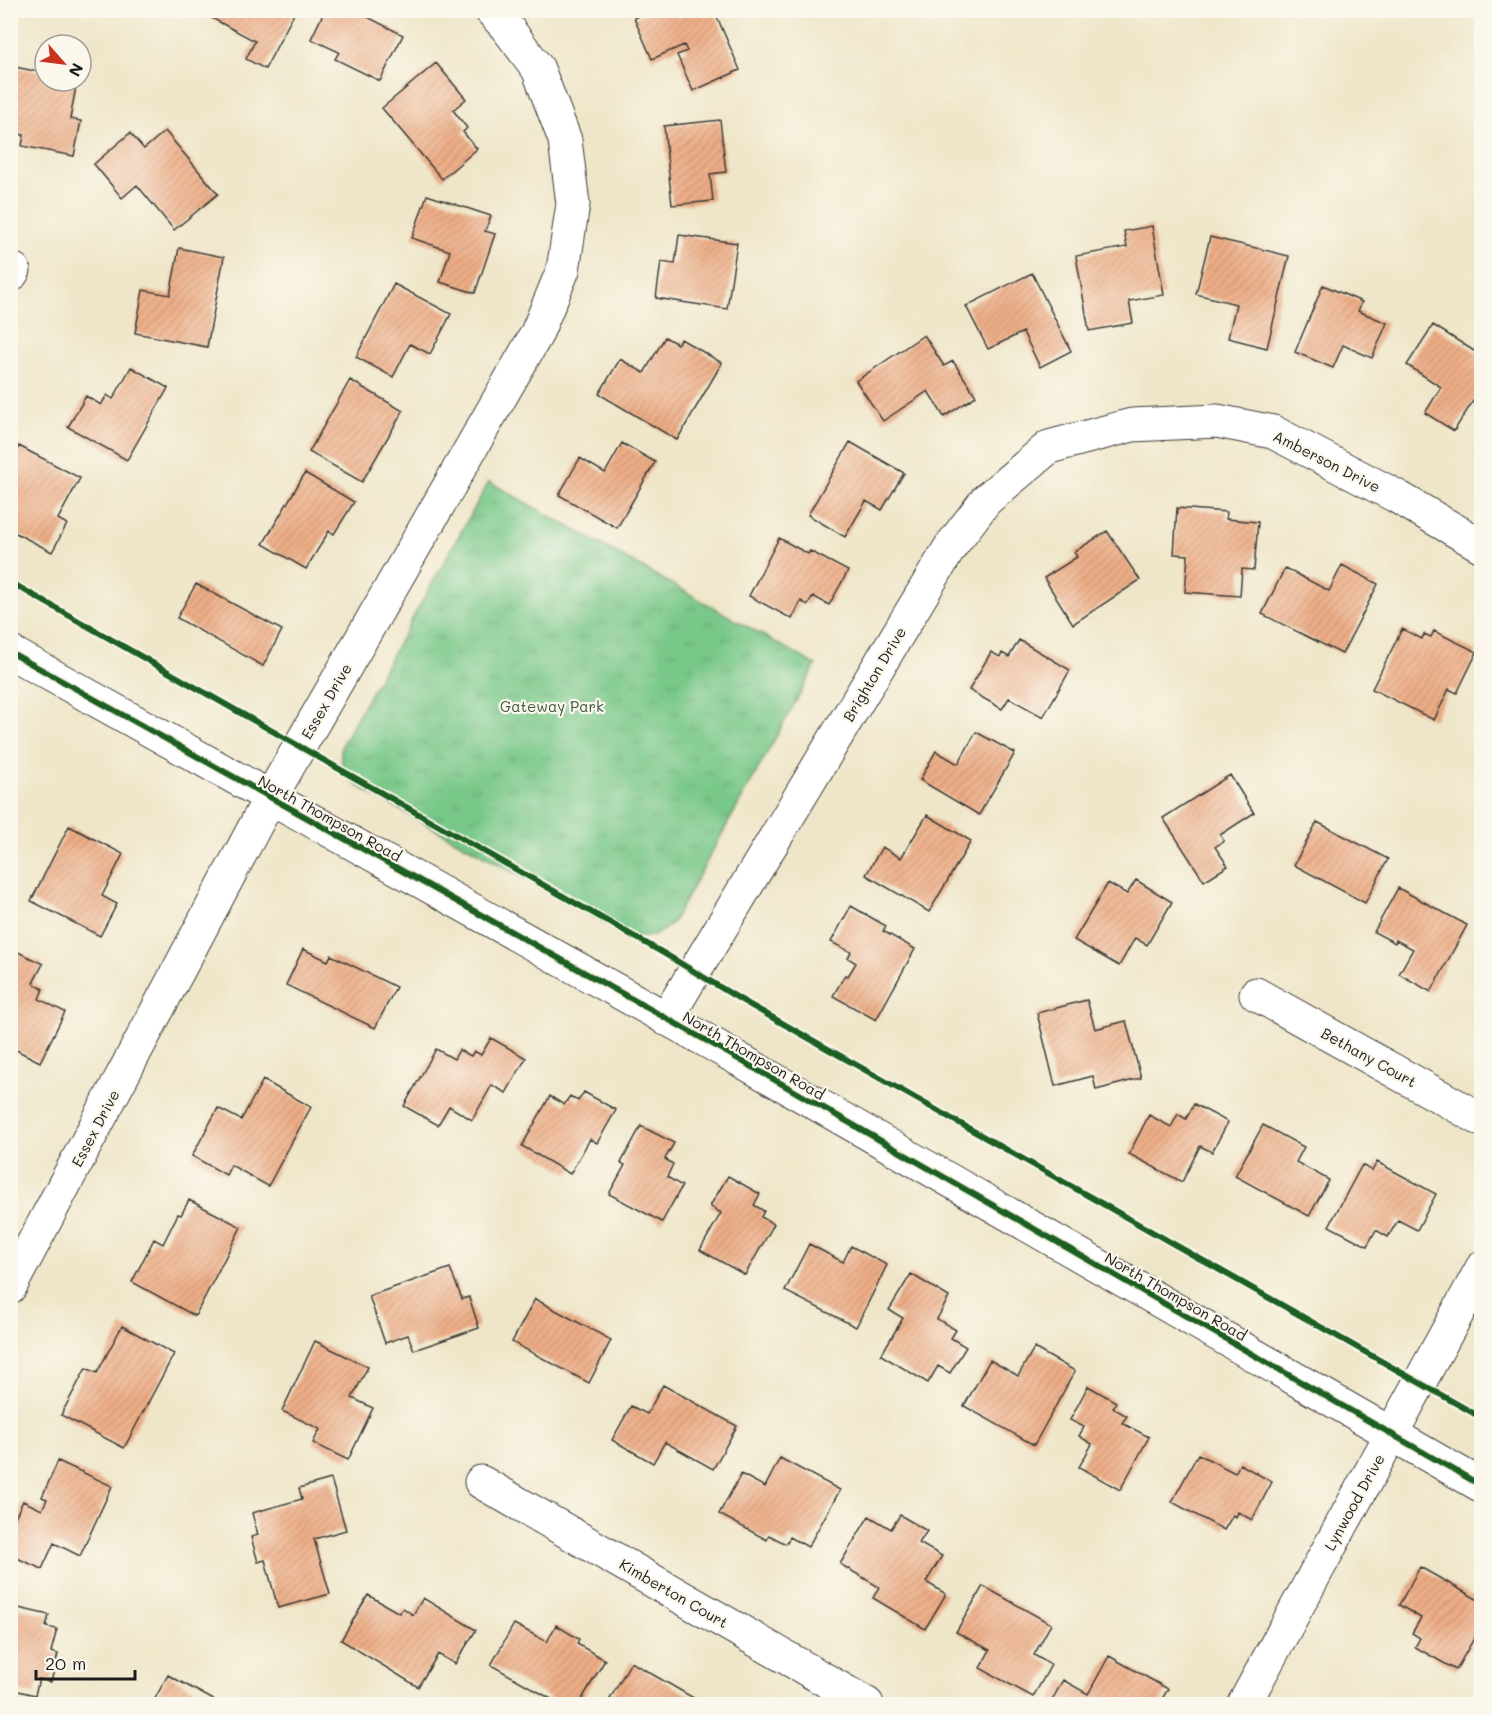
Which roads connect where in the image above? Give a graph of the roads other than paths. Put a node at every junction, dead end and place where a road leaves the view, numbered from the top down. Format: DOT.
graph roads {
  1 [pos="490,10"];
  2 [pos="1159,424"];
  3 [pos="1482,546"];
  4 [pos="10,652"];
  5 [pos="270,798"];
  6 [pos="1256,994"];
  7 [pos="666,1019"];
  8 [pos="1482,1120"];
  9 [pos="1482,1268"];
  10 [pos="10,1287"];
  11 [pos="1391,1434"];
  12 [pos="481,1482"];
  13 [pos="1482,1486"];
  14 [pos="867,1704"];
  15 [pos="1244,1704"];
  1 -- 5 [label="street, Essex Drive"];
  2 -- 3 [label="street, Amberson Drive"];
  2 -- 7 [label="street, Brighton Drive"];
  4 -- 5 [label="street, North Thompson Road"];
  5 -- 7 [label="street, North Thompson Road"];
  5 -- 10 [label="street, Essex Drive"];
  6 -- 8 [label="street, Bethany Court"];
  7 -- 11 [label="street, North Thompson Road"];
  9 -- 11 [label="street, Lynwood Drive"];
  11 -- 13 [label="street, North Thompson Road"];
  11 -- 15 [label="street, Lynwood Drive"];
  12 -- 14 [label="street, Kimberton Court"];
}
